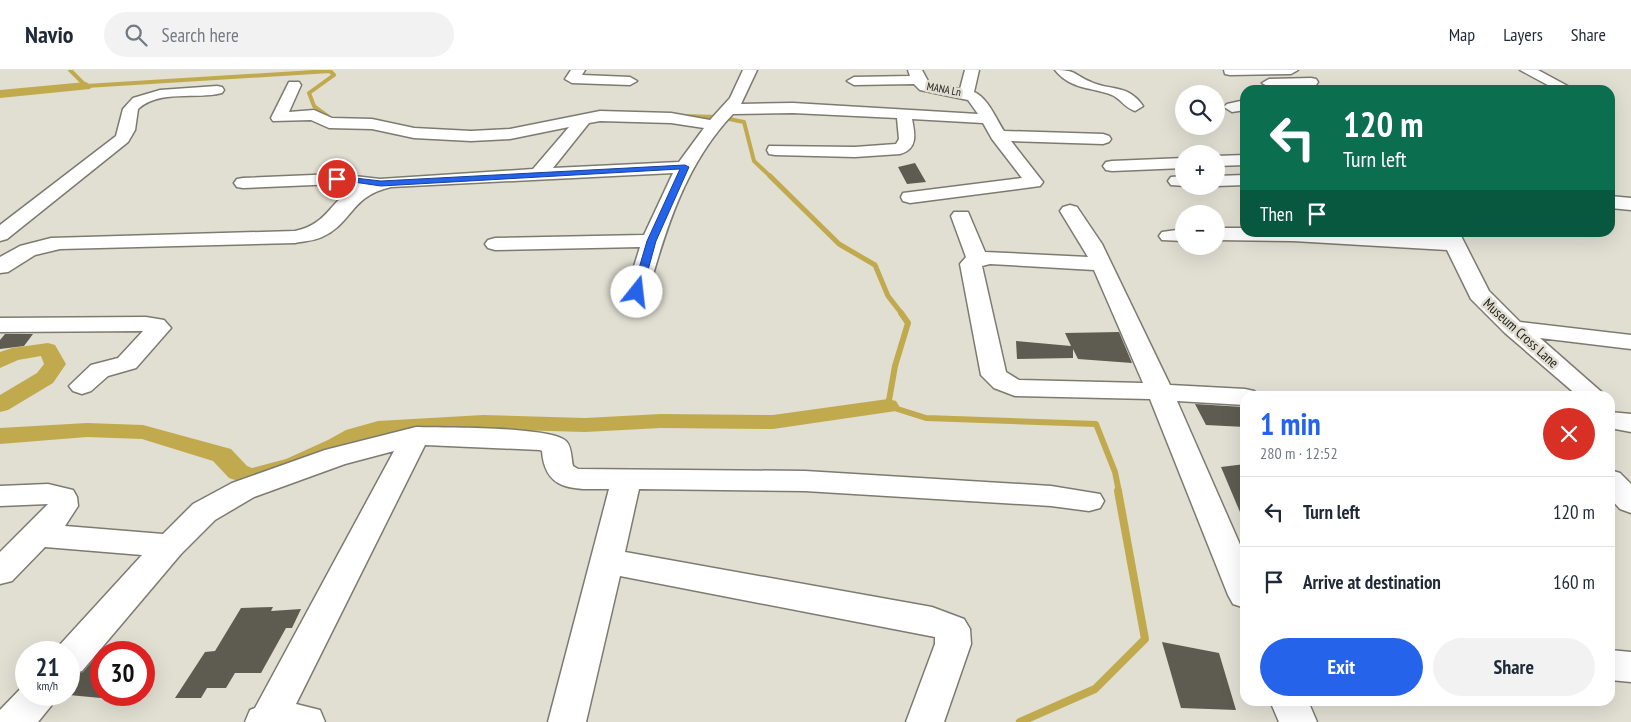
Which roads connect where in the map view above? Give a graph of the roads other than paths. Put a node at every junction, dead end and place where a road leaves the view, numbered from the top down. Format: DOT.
graph roads {
  1 [pos="578,70"];
  2 [pos="750,70"];
  3 [pos="972,70"];
  4 [pos="1062,70"];
  5 [pos="1290,70"];
  6 [pos="1527,70"];
  7 [pos="1230,71"];
  8 [pos="917,75"];
  9 [pos="630,81"];
  10 [pos="854,81"];
  11 [pos="1252,84"];
  12 [pos="294,85"];
  13 [pos="1284,85"];
  14 [pos="1314,85"];
  15 [pos="1558,85"];
  16 [pos="217,90"];
  17 [pos="972,99"];
  18 [pos="1135,106"];
  19 [pos="904,115"];
  20 [pos="722,117"];
  21 [pos="585,118"];
  22 [pos="989,119"];
  23 [pos="998,136"];
  24 [pos="1103,139"];
  25 [pos="774,150"];
  26 [pos="1240,160"];
  27 [pos="1225,161"];
  28 [pos="1175,163"];
  29 [pos="1112,166"];
  30 [pos="685,167"];
  31 [pos="539,174"];
  32 [pos="1240,180"];
  33 [pos="1225,181"];
  34 [pos="243,183"];
  35 [pos="381,184"];
  36 [pos="910,197"];
  37 [pos="1615,202"];
  38 [pos="1631,204"];
  39 [pos="1070,211"];
  40 [pos="961,216"];
  41 [pos="1225,234"];
  42 [pos="1240,234"];
  43 [pos="0,235"];
  44 [pos="1399,237"];
  45 [pos="1452,238"];
  46 [pos="652,241"];
  47 [pos="0,244"];
  48 [pos="495,244"];
  49 [pos="27,249"];
  50 [pos="977,259"];
  51 [pos="1102,264"];
  52 [pos="0,267"];
  53 [pos="637,292"];
  54 [pos="0,325"];
  55 [pos="1513,328"];
  56 [pos="1631,342"];
  57 [pos="82,386"];
  58 [pos="1587,391"];
  59 [pos="1160,392"];
  60 [pos="1240,397"];
  61 [pos="416,436"];
  62 [pos="627,478"];
  63 [pos="1615,485"];
  64 [pos="0,496"];
  65 [pos="1089,501"];
  66 [pos="1631,502"];
  67 [pos="38,535"];
  68 [pos="170,546"];
  69 [pos="607,561"];
  70 [pos="0,572"];
  71 [pos="1240,583"];
  72 [pos="80,648"];
  73 [pos="1615,665"];
  74 [pos="1631,667"];
  75 [pos="28,706"];
  76 [pos="1291,706"];
  77 [pos="266,721"];
  78 [pos="14,722"];
  79 [pos="306,722"];
  80 [pos="568,722"];
  81 [pos="925,722"];
  82 [pos="1298,722"];
  1 -- 9 [label="street"];
  2 -- 20 [label="street"];
  3 -- 17 [label="street"];
  4 -- 18 [label="street"];
  5 -- 7 [label="street"];
  5 -- 14 [label="street"];
  6 -- 15 [label="street"];
  8 -- 10 [label="street"];
  8 -- 17 [label="street, MANA Ln"];
  11 -- 13 [label="street"];
  12 -- 21 [label="street"];
  16 -- 43 [label="street"];
  17 -- 22 [label="street"];
  19 -- 20 [label="street"];
  19 -- 22 [label="street"];
  19 -- 25 [label="street"];
  20 -- 21 [label="street"];
  20 -- 30 [label="street"];
  21 -- 31 [label="street"];
  22 -- 23 [label="street"];
  23 -- 24 [label="street"];
  23 -- 36 [label="street"];
  26 -- 27 [label="street"];
  28 -- 29 [label="street"];
  30 -- 31 [label="street"];
  30 -- 46 [label="street"];
  31 -- 35 [label="street"];
  32 -- 33 [label="street"];
  34 -- 35 [label="street"];
  35 -- 49 [label="street"];
  37 -- 38 [label="street"];
  39 -- 51 [label="street"];
  40 -- 50 [label="street"];
  41 -- 42 [label="street"];
  44 -- 45 [label="street"];
  45 -- 55 [label="street, Museum Cross Lane"];
  46 -- 48 [label="street"];
  46 -- 53 [label="street"];
  47 -- 49 [label="street"];
  49 -- 52 [label="street"];
  50 -- 51 [label="street"];
  50 -- 59 [label="street"];
  51 -- 59 [label="street"];
  54 -- 57 [label="street"];
  55 -- 56 [label="street"];
  55 -- 58 [label="street, Museum Cross Lane"];
  59 -- 60 [label="street"];
  59 -- 71 [label="street"];
  61 -- 62 [label="street"];
  61 -- 68 [label="street"];
  61 -- 77 [label="street"];
  62 -- 65 [label="street"];
  62 -- 69 [label="street"];
  63 -- 66 [label="street"];
  64 -- 67 [label="street"];
  67 -- 68 [label="street"];
  67 -- 70 [label="street"];
  68 -- 72 [label="street"];
  69 -- 80 [label="street"];
  69 -- 81 [label="street"];
  73 -- 74 [label="street"];
  75 -- 78 [label="street"];
  76 -- 82 [label="street"];
  77 -- 79 [label="street"];
}
